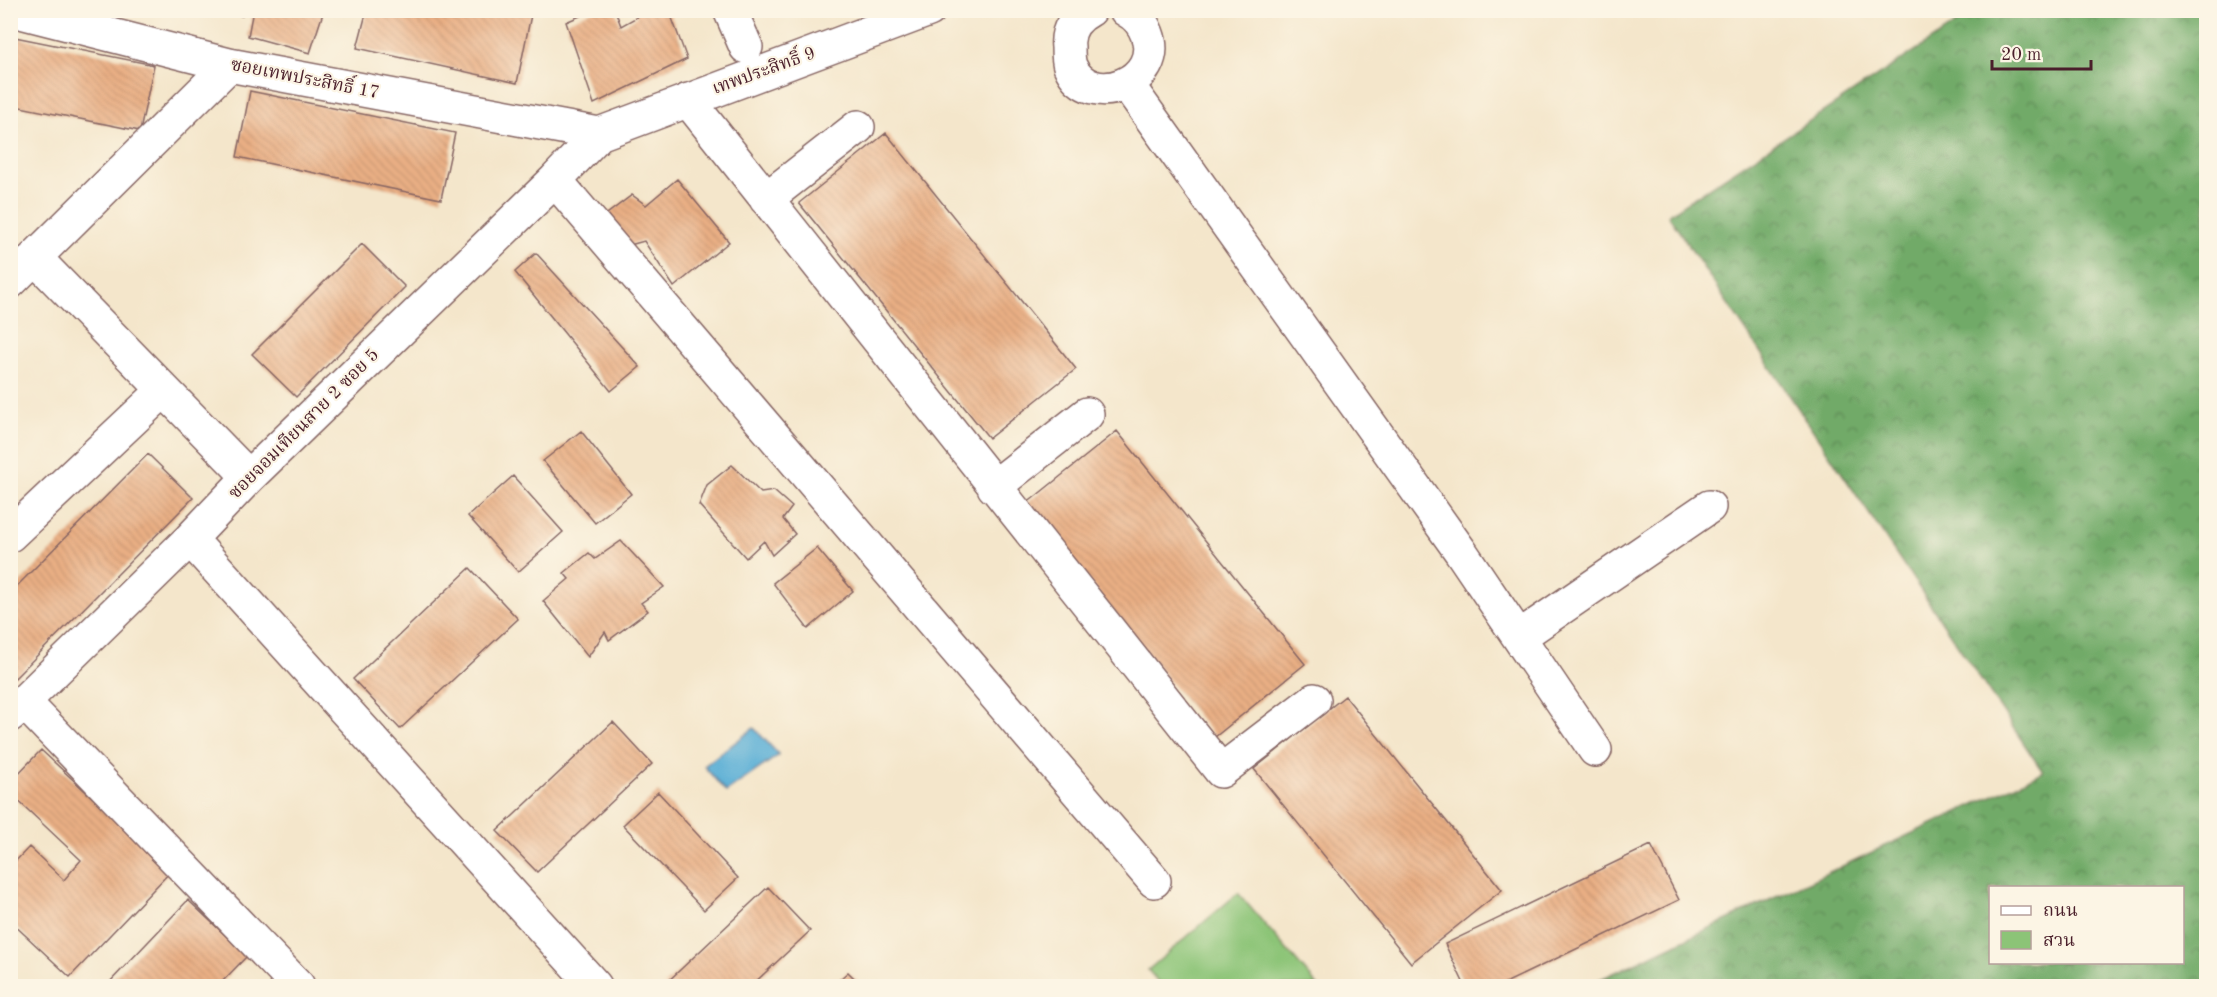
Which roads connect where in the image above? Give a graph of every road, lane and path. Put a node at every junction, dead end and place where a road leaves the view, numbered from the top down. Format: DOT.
graph roads {
  1 [pos="13,10"];
  2 [pos="730,10"];
  3 [pos="929,10"];
  4 [pos="1126,10"];
  5 [pos="1083,12"];
  6 [pos="746,47"];
  7 [pos="229,65"];
  8 [pos="1127,84"];
  9 [pos="688,100"];
  10 [pos="858,127"];
  11 [pos="599,134"];
  12 [pos="555,180"];
  13 [pos="766,199"];
  14 [pos="35,258"];
  15 [pos="10,282"];
  16 [pos="164,390"];
  17 [pos="1088,414"];
  18 [pos="249,477"];
  19 [pos="994,487"];
  20 [pos="1710,507"];
  21 [pos="10,535"];
  22 [pos="190,539"];
  23 [pos="1519,637"];
  24 [pos="1314,700"];
  25 [pos="17,708"];
  26 [pos="1595,750"];
  27 [pos="1154,881"];
  28 [pos="298,987"];
  29 [pos="595,987"];
  1 -- 7 [label="street, ซอยเทพประสิทธิ์ 17"];
  2 -- 6 [label="street"];
  3 -- 9 [label="street, เทพประสิทธิ์ 9"];
  4 -- 8 [label="street"];
  5 -- 8 [label="street"];
  7 -- 11 [label="street, ซอยเทพประสิทธิ์ 17"];
  7 -- 14 [label="street"];
  8 -- 23 [label="street"];
  9 -- 11 [label="street, เทพประสิทธิ์ 9"];
  9 -- 13 [label="street"];
  10 -- 13 [label="street"];
  11 -- 12 [label="street, ซอยจอมเทียนสาย 2 ซอย 5"];
  12 -- 18 [label="street, ซอยจอมเทียนสาย 2 ซอย 5"];
  12 -- 27 [label="street"];
  13 -- 19 [label="street"];
  14 -- 15 [label="street"];
  14 -- 16 [label="street"];
  16 -- 18 [label="street"];
  16 -- 21 [label="street"];
  17 -- 19 [label="street"];
  18 -- 22 [label="street, ซอยจอมเทียนสาย 2 ซอย 5"];
  19 -- 24 [label="street"];
  20 -- 23 [label="street"];
  22 -- 25 [label="street, ซอยจอมเทียนสาย 2 ซอย 5"];
  22 -- 29 [label="street"];
  23 -- 26 [label="street"];
  25 -- 28 [label="street"];
}
